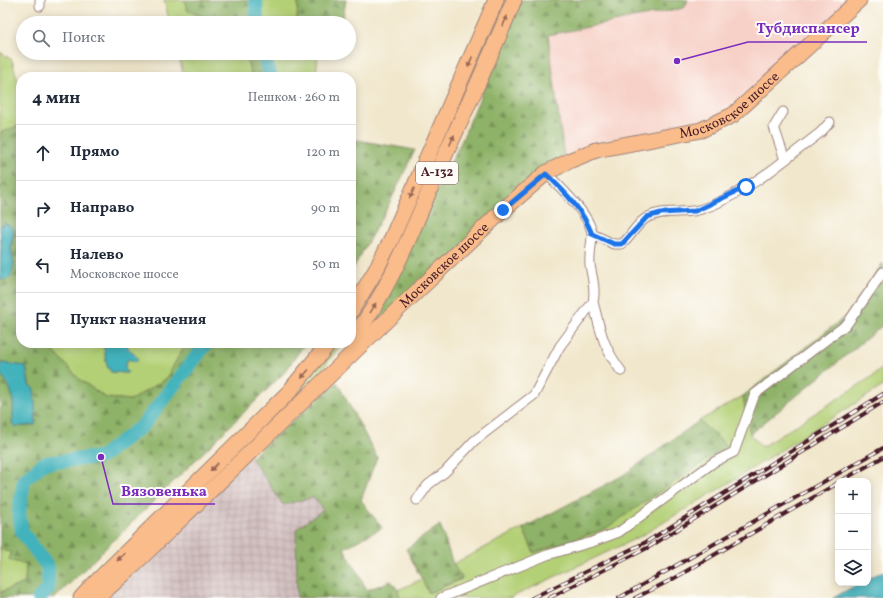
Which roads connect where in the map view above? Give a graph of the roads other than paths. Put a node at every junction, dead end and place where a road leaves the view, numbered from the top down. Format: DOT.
graph roads {
  1 [pos="496,0"];
  2 [pos="514,0"];
  3 [pos="859,0"];
  4 [pos="783,112"];
  5 [pos="830,122"];
  6 [pos="785,160"];
  7 [pos="546,174"];
  8 [pos="592,234"];
  9 [pos="883,272"];
  10 [pos="593,302"];
  11 [pos="356,303"];
  12 [pos="356,333"];
  13 [pos="325,348"];
  14 [pos="345,348"];
  15 [pos="621,371"];
  16 [pos="292,414"];
  17 [pos="416,500"];
  18 [pos="81,598"];
  19 [pos="97,598"];
  20 [pos="441,598"];
  1 -- 11 [label="main road, А-132, one-way"];
  12 -- 2 [label="main road, А-132, one-way"];
  3 -- 7 [label="main road, Московское шоссе"];
  4 -- 6 [label="street"];
  5 -- 6 [label="street"];
  6 -- 8 [label="street"];
  7 -- 8 [label="street"];
  7 -- 16 [label="main road, Московское шоссе"];
  8 -- 10 [label="street"];
  9 -- 20 [label="street"];
  10 -- 15 [label="street"];
  10 -- 17 [label="street"];
  13 -- 18 [label="main road, one-way"];
  14 -- 16 [label="main road"];
  16 -- 19 [label="main road, Московское шоссе"];
}
